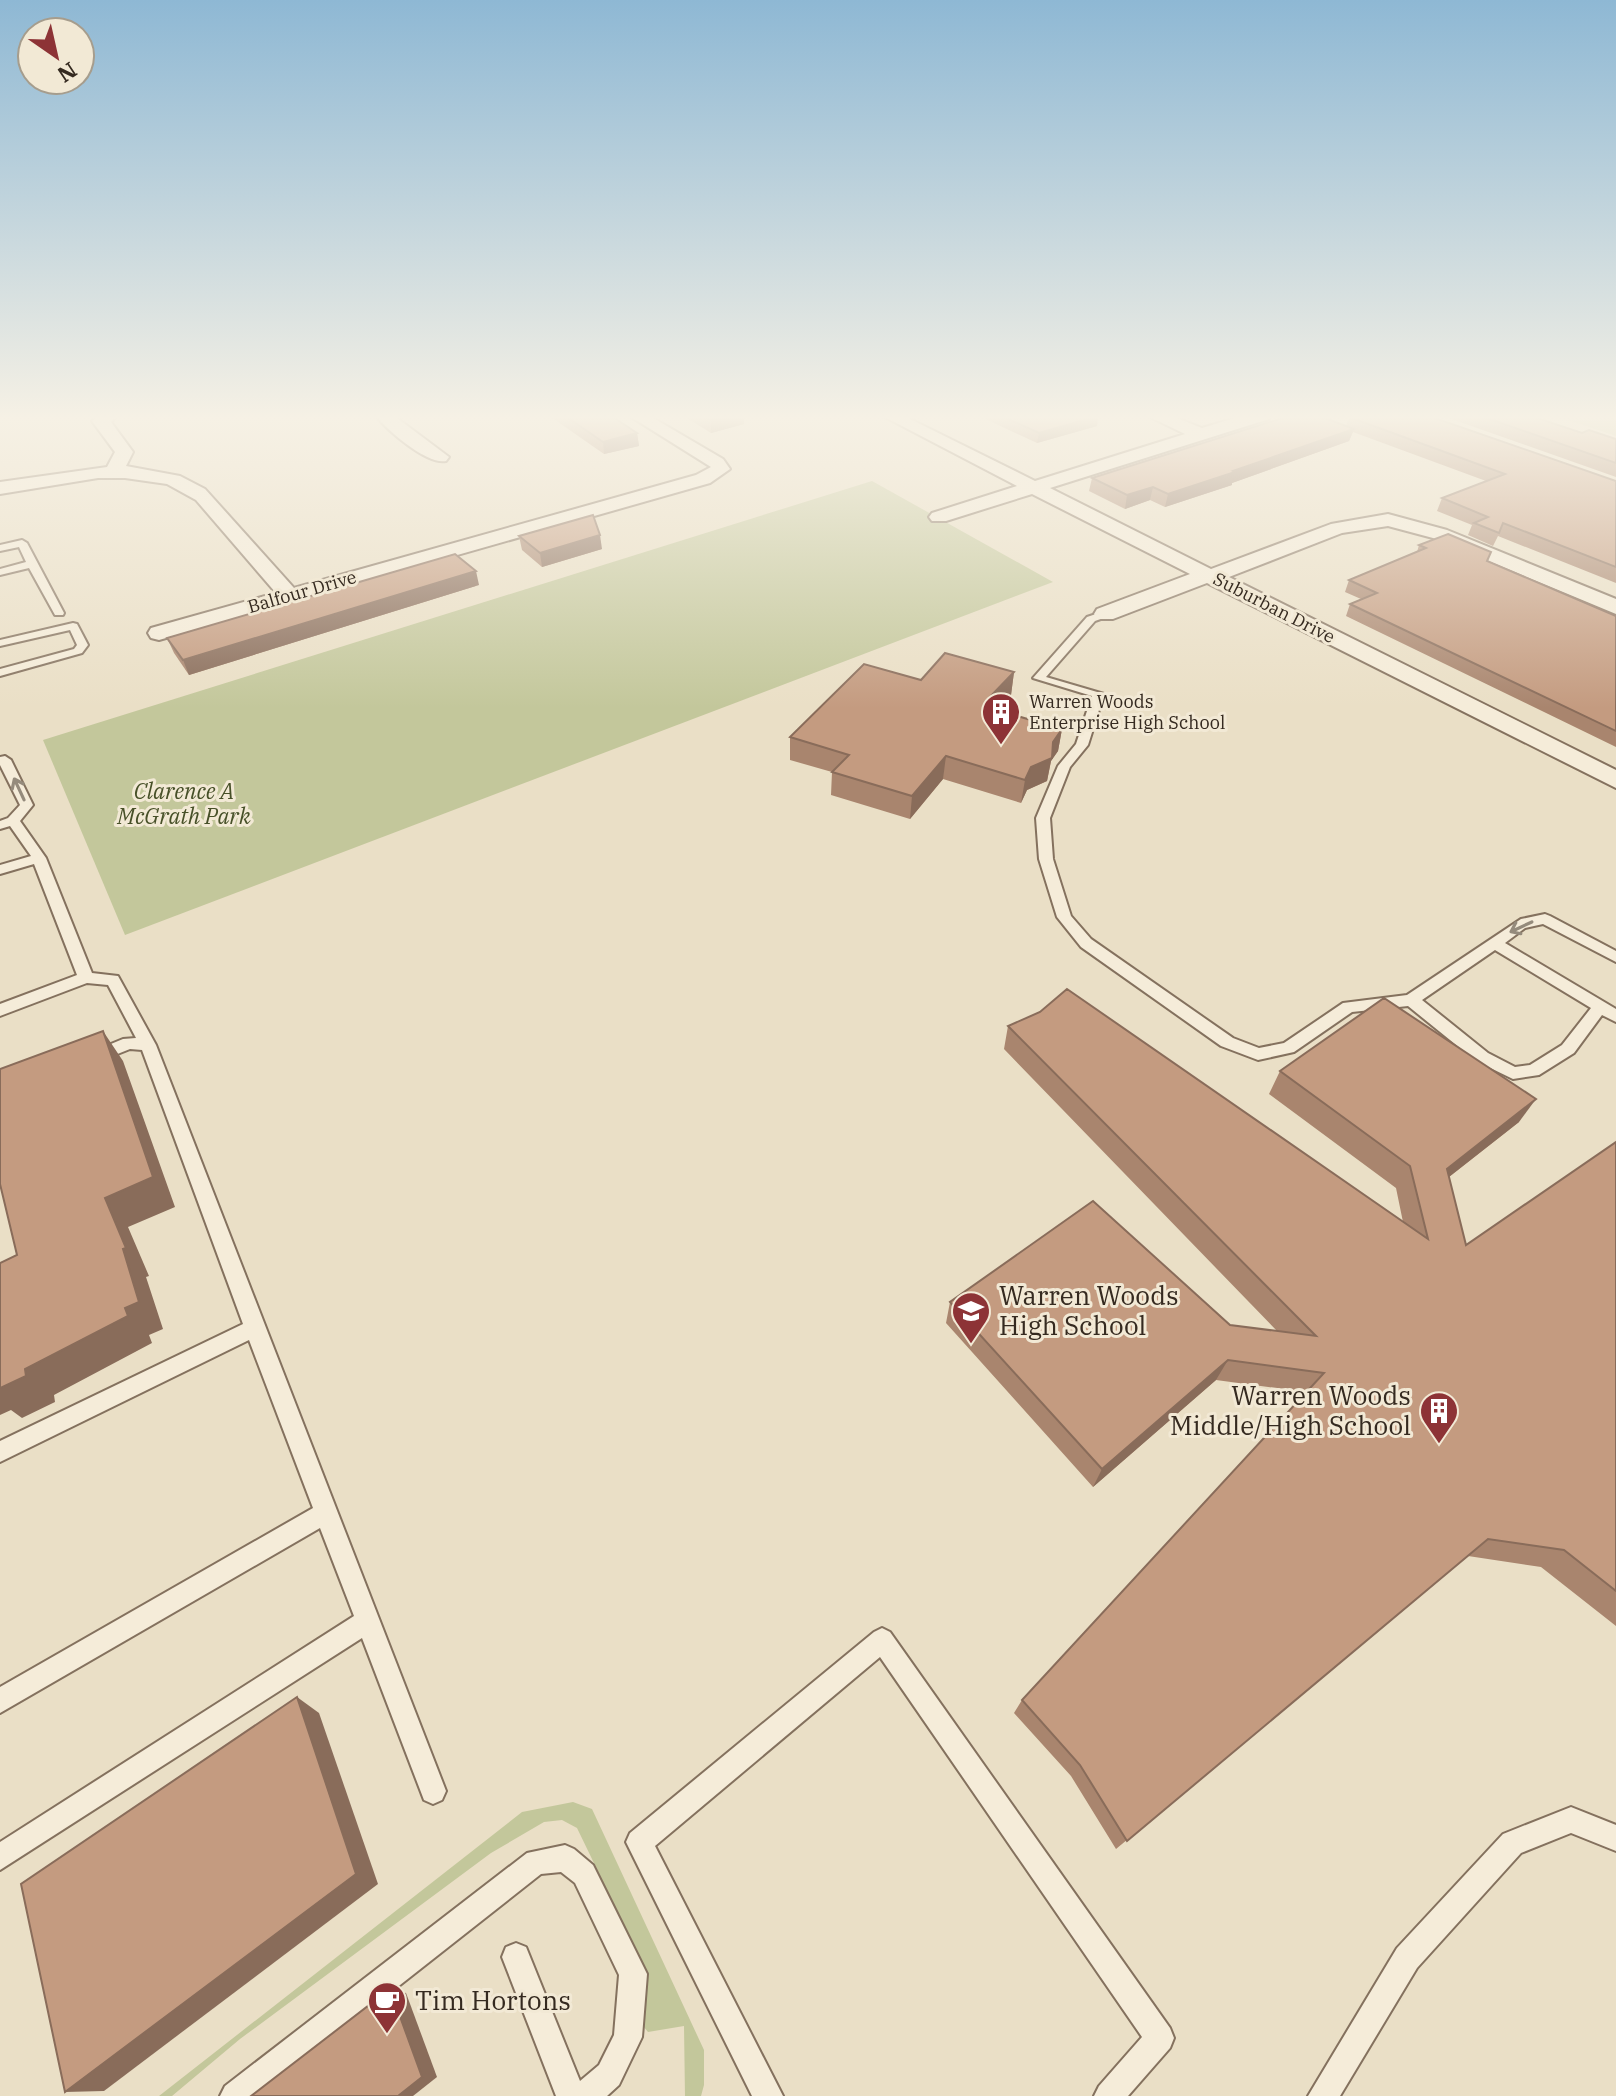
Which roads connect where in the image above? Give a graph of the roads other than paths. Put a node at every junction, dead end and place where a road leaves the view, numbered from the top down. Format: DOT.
graph roads {
  1 [pos="215,513"];
  2 [pos="582,513"];
  3 [pos="952,513"];
  4 [pos="1085,513"];
  5 [pos="939,517"];
  6 [pos="0,548"];
  7 [pos="32,564"];
  8 [pos="0,572"];
  9 [pos="1209,575"];
  10 [pos="289,595"];
  11 [pos="1616,607"];
  12 [pos="59,613"];
  13 [pos="1105,614"];
  14 [pos="159,633"];
  15 [pos="0,643"];
  16 [pos="0,673"];
  17 [pos="0,761"];
  18 [pos="1616,780"];
  19 [pos="6,823"];
  20 [pos="39,858"];
  21 [pos="0,870"];
  22 [pos="1495,943"];
  23 [pos="1616,957"];
  24 [pos="86,978"];
  25 [pos="1411,1000"];
  26 [pos="1600,1007"];
  27 [pos="0,1010"];
  28 [pos="1616,1016"];
  29 [pos="148,1045"];
  30 [pos="72,1066"];
  31 [pos="254,1328"];
  32 [pos="0,1452"];
  33 [pos="325,1513"];
  34 [pos="367,1621"];
  35 [pos="0,1701"];
  36 [pos="433,1791"];
  37 [pos="1616,1838"];
  38 [pos="0,1857"];
  39 [pos="516,1957"];
  40 [pos="235,2096"];
  41 [pos="571,2096"];
  42 [pos="584,2096"];
  43 [pos="768,2096"];
  44 [pos="1109,2096"];
  45 [pos="1323,2096"];
  1 -- 10 [label="street"];
  2 -- 10 [label="street, Balfour Drive"];
  3 -- 5 [label="street"];
  4 -- 9 [label="street, Suburban Drive"];
  6 -- 7 [label="lane"];
  7 -- 8 [label="lane"];
  7 -- 12 [label="lane"];
  9 -- 11 [label="street"];
  9 -- 13 [label="street"];
  9 -- 18 [label="street, Suburban Drive"];
  10 -- 14 [label="street, Balfour Drive"];
  13 -- 25 [label="lane"];
  15 -- 16 [label="lane"];
  19 -- 17 [label="lane, one-way"];
  19 -- 20 [label="lane"];
  20 -- 21 [label="lane"];
  20 -- 24 [label="lane"];
  23 -- 22 [label="lane, one-way"];
  22 -- 25 [label="lane"];
  22 -- 26 [label="lane"];
  24 -- 27 [label="lane"];
  24 -- 29 [label="lane"];
  25 -- 26 [label="lane"];
  26 -- 28 [label="lane"];
  29 -- 30 [label="lane"];
  29 -- 31 [label="lane"];
  31 -- 32 [label="lane"];
  31 -- 33 [label="lane"];
  33 -- 34 [label="lane"];
  33 -- 35 [label="lane"];
  34 -- 36 [label="lane"];
  34 -- 38 [label="lane"];
  37 -- 45 [label="lane"];
  39 -- 41 [label="lane"];
  40 -- 42 [label="lane"];
  43 -- 44 [label="lane"];
}
